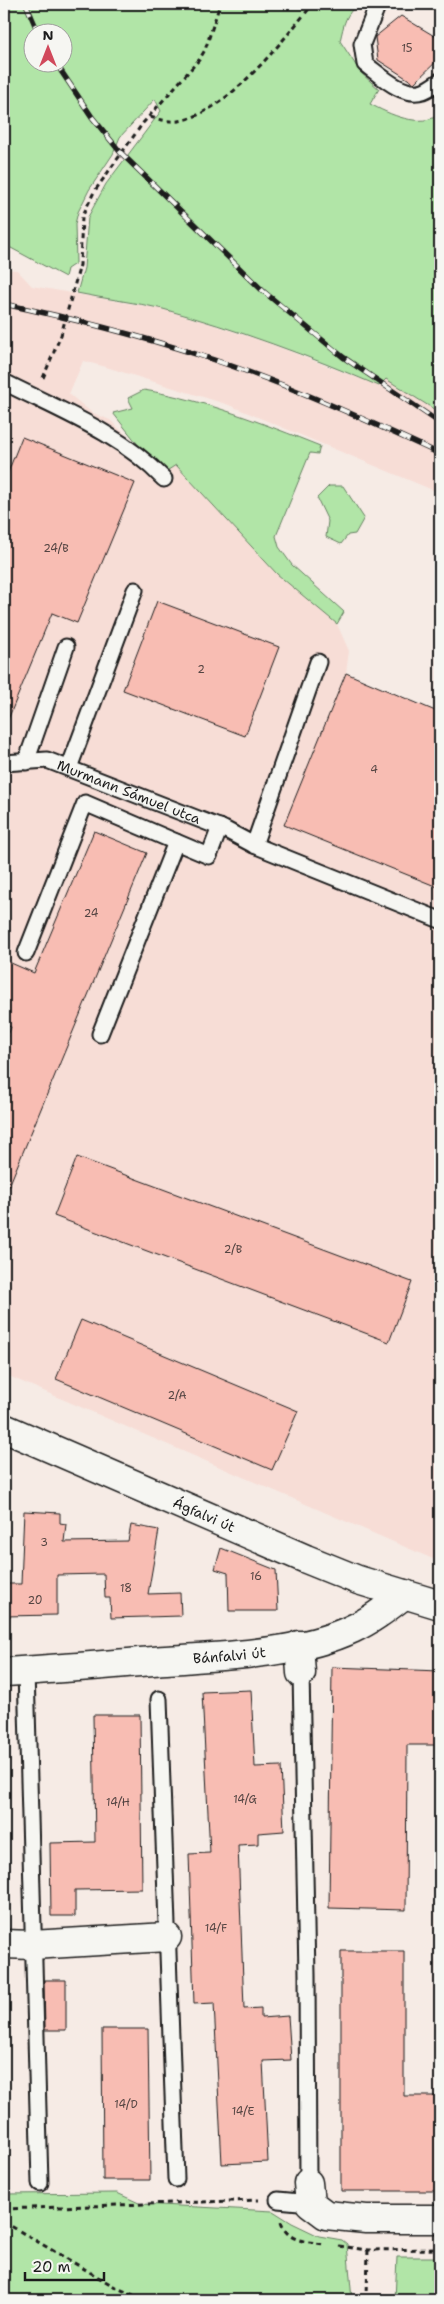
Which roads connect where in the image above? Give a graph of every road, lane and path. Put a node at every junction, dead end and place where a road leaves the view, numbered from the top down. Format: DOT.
graph roads {
  1 [pos="220,4"];
  2 [pos="313,4"];
  3 [pos="378,4"];
  4 [pos="440,81"];
  5 [pos="150,117"];
  6 [pos="4,382"];
  7 [pos="33,397"];
  8 [pos="164,479"];
  9 [pos="135,590"];
  10 [pos="66,648"];
  11 [pos="318,662"];
  12 [pos="26,762"];
  13 [pos="4,763"];
  14 [pos="69,768"];
  15 [pos="222,828"];
  16 [pos="176,842"];
  17 [pos="254,845"];
  18 [pos="440,920"];
  19 [pos="26,953"];
  20 [pos="100,1034"];
  21 [pos="4,1428"];
  22 [pos="405,1594"];
  23 [pos="440,1605"];
  24 [pos="299,1645"];
  25 [pos="15,1671"];
  26 [pos="301,1673"];
  27 [pos="159,1699"];
  28 [pos="168,1937"];
  29 [pos="4,1944"];
  30 [pos="32,1945"];
  31 [pos="176,2179"];
  32 [pos="40,2183"];
  33 [pos="309,2193"];
  34 [pos="278,2200"];
  35 [pos="4,2209"];
  36 [pos="366,2219"];
  37 [pos="440,2219"];
  38 [pos="4,2222"];
  39 [pos="146,2300"];
  40 [pos="367,2300"];
  1 -- 5 [label="path"];
  2 -- 5 [label="path"];
  3 -- 4 [label="lane"];
  5 -- 7 [label="path"];
  6 -- 7 [label="lane"];
  7 -- 8 [label="lane"];
  9 -- 14 [label="lane"];
  10 -- 12 [label="lane"];
  11 -- 17 [label="lane"];
  12 -- 13 [label="lane, Murmann Sámuel utca"];
  12 -- 14 [label="lane, Murmann Sámuel utca"];
  14 -- 15 [label="lane, Murmann Sámuel utca"];
  15 -- 16 [label="lane"];
  15 -- 17 [label="lane, Murmann Sámuel utca"];
  16 -- 19 [label="lane"];
  16 -- 20 [label="lane"];
  17 -- 18 [label="lane, Murmann Sámuel utca"];
  21 -- 22 [label="street, Ágfalvi út"];
  22 -- 23 [label="street"];
  22 -- 24 [label="street, Bánfalvi út"];
  24 -- 25 [label="street, Bánfalvi út"];
  24 -- 26 [label="street"];
  25 -- 30 [label="lane"];
  26 -- 33 [label="lane"];
  27 -- 28 [label="lane"];
  28 -- 30 [label="street"];
  28 -- 31 [label="lane"];
  29 -- 30 [label="street"];
  30 -- 32 [label="lane"];
  33 -- 34 [label="lane"];
  33 -- 36 [label="street"];
  34 -- 35 [label="path"];
  36 -- 37 [label="street"];
  36 -- 40 [label="path"];
  38 -- 39 [label="path"];
}
